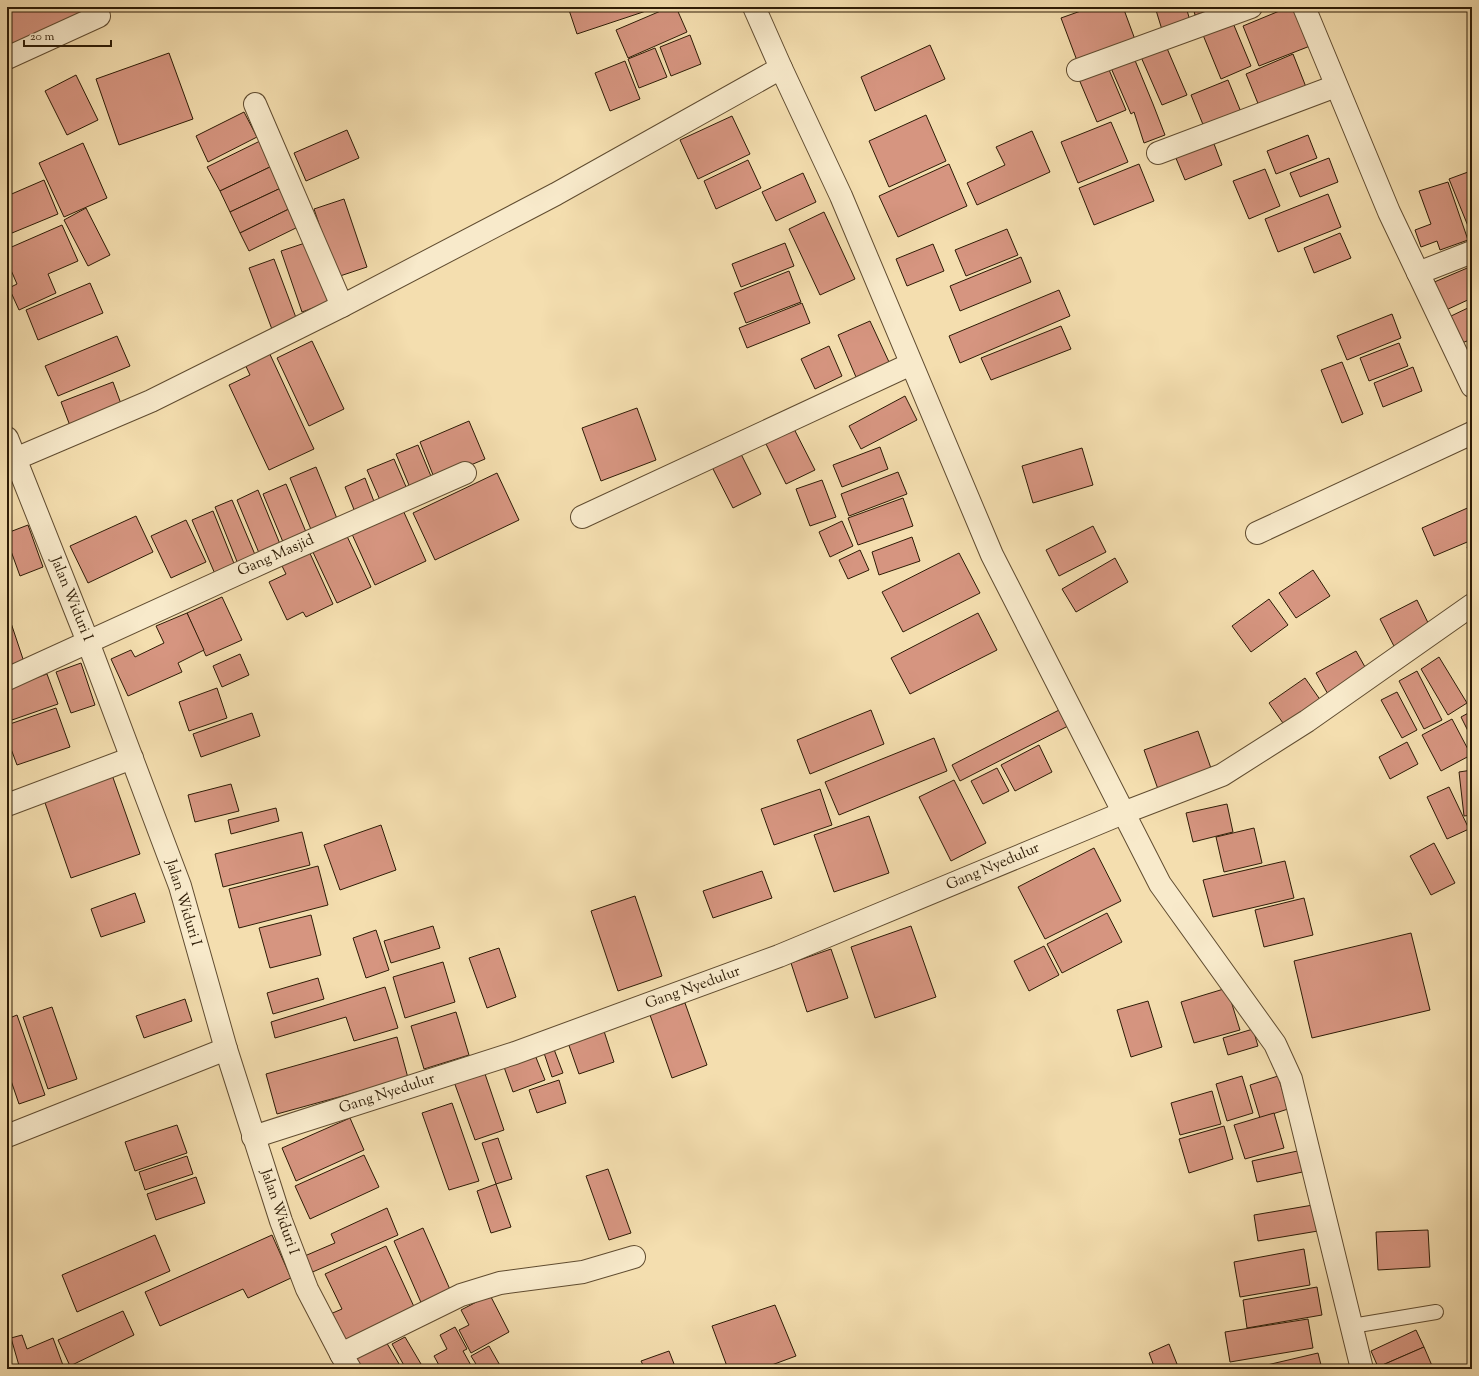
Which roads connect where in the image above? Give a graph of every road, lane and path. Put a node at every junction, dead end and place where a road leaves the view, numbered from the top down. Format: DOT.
graph roads {
  1 [pos="754,7"];
  2 [pos="1252,7"];
  3 [pos="1304,7"];
  4 [pos="99,16"];
  5 [pos="7,58"];
  6 [pos="781,68"];
  7 [pos="1078,70"];
  8 [pos="1336,86"];
  9 [pos="255,104"];
  10 [pos="1158,153"];
  11 [pos="1472,252"];
  12 [pos="1418,273"];
  13 [pos="342,306"];
  14 [pos="911,364"];
  15 [pos="1472,386"];
  16 [pos="1472,433"];
  17 [pos="7,438"];
  18 [pos="15,459"];
  19 [pos="465,473"];
  20 [pos="582,517"];
  21 [pos="1257,533"];
  22 [pos="1472,605"];
  23 [pos="88,642"];
  24 [pos="7,679"];
  25 [pos="132,758"];
  26 [pos="7,805"];
  27 [pos="1123,812"];
  28 [pos="226,1049"];
  29 [pos="7,1136"];
  30 [pos="253,1137"];
  31 [pos="634,1257"];
  32 [pos="1436,1312"];
  33 [pos="1352,1326"];
  34 [pos="345,1362"];
  35 [pos="1362,1369"];
  1 -- 6 [label="street"];
  2 -- 7 [label="street"];
  3 -- 8 [label="street"];
  4 -- 5 [label="street"];
  6 -- 13 [label="street"];
  6 -- 14 [label="street"];
  8 -- 10 [label="street"];
  8 -- 12 [label="street"];
  9 -- 13 [label="street"];
  11 -- 12 [label="street"];
  12 -- 15 [label="street"];
  13 -- 18 [label="street"];
  14 -- 20 [label="street"];
  14 -- 27 [label="street"];
  16 -- 21 [label="street"];
  17 -- 18 [label="street, Jalan Widuri I"];
  18 -- 23 [label="street, Jalan Widuri I"];
  19 -- 23 [label="street, Gang Masjid"];
  22 -- 27 [label="street, Gang Nyedulur"];
  23 -- 24 [label="street, Gang Masjid"];
  23 -- 25 [label="street, Jalan Widuri I"];
  25 -- 26 [label="street"];
  25 -- 28 [label="street, Jalan Widuri I"];
  27 -- 30 [label="street, Gang Nyedulur"];
  27 -- 33 [label="street"];
  28 -- 29 [label="street"];
  28 -- 30 [label="street, Jalan Widuri I"];
  30 -- 34 [label="street, Jalan Widuri I"];
  31 -- 34 [label="street"];
  32 -- 33 [label="lane"];
  33 -- 35 [label="street"];
}
